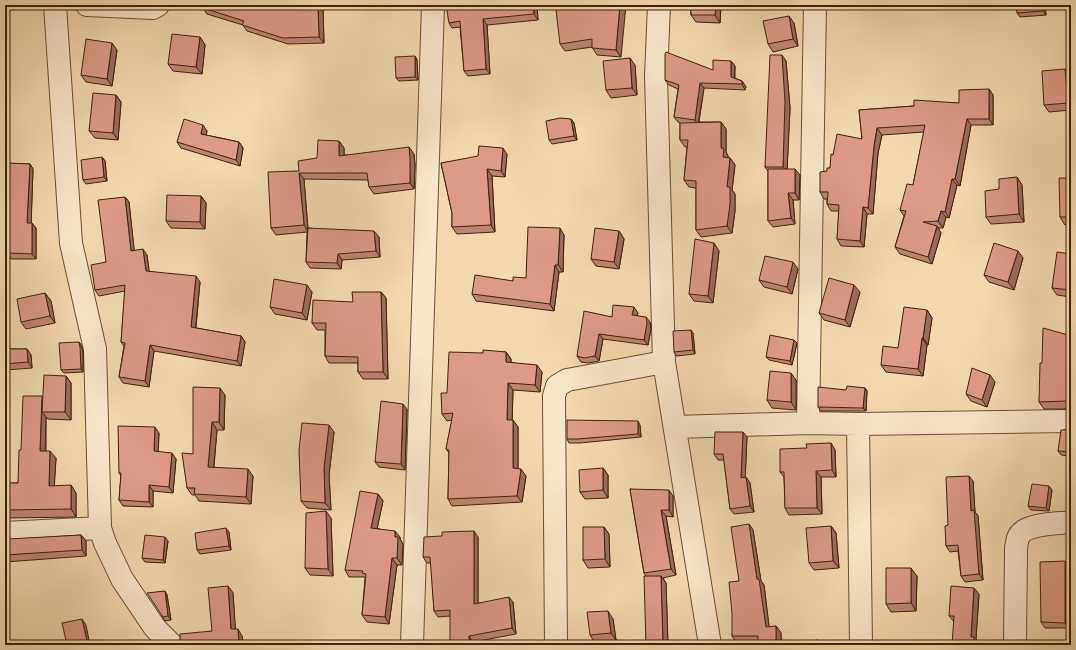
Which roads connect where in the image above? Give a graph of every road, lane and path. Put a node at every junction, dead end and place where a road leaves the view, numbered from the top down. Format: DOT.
graph roads {
  1 [pos="55,5"];
  2 [pos="87,5"];
  3 [pos="158,5"];
  4 [pos="433,5"];
  5 [pos="659,5"];
  6 [pos="815,5"];
  7 [pos="664,362"];
  8 [pos="1071,421"];
  9 [pos="808,423"];
  10 [pos="858,424"];
  11 [pos="675,427"];
  12 [pos="1071,522"];
  13 [pos="100,528"];
  14 [pos="5,533"];
  15 [pos="172,645"];
  16 [pos="412,645"];
  17 [pos="556,645"];
  18 [pos="710,645"];
  19 [pos="861,645"];
  20 [pos="1015,645"];
  1 -- 13 [label="street"];
  2 -- 3 [label="street"];
  4 -- 16 [label="street"];
  5 -- 7 [label="street"];
  6 -- 9 [label="street"];
  7 -- 11 [label="street"];
  7 -- 17 [label="street"];
  8 -- 10 [label="street"];
  9 -- 10 [label="street"];
  9 -- 11 [label="street"];
  10 -- 19 [label="street"];
  11 -- 18 [label="street"];
  12 -- 20 [label="street"];
  13 -- 14 [label="street"];
  13 -- 15 [label="street"];
}
